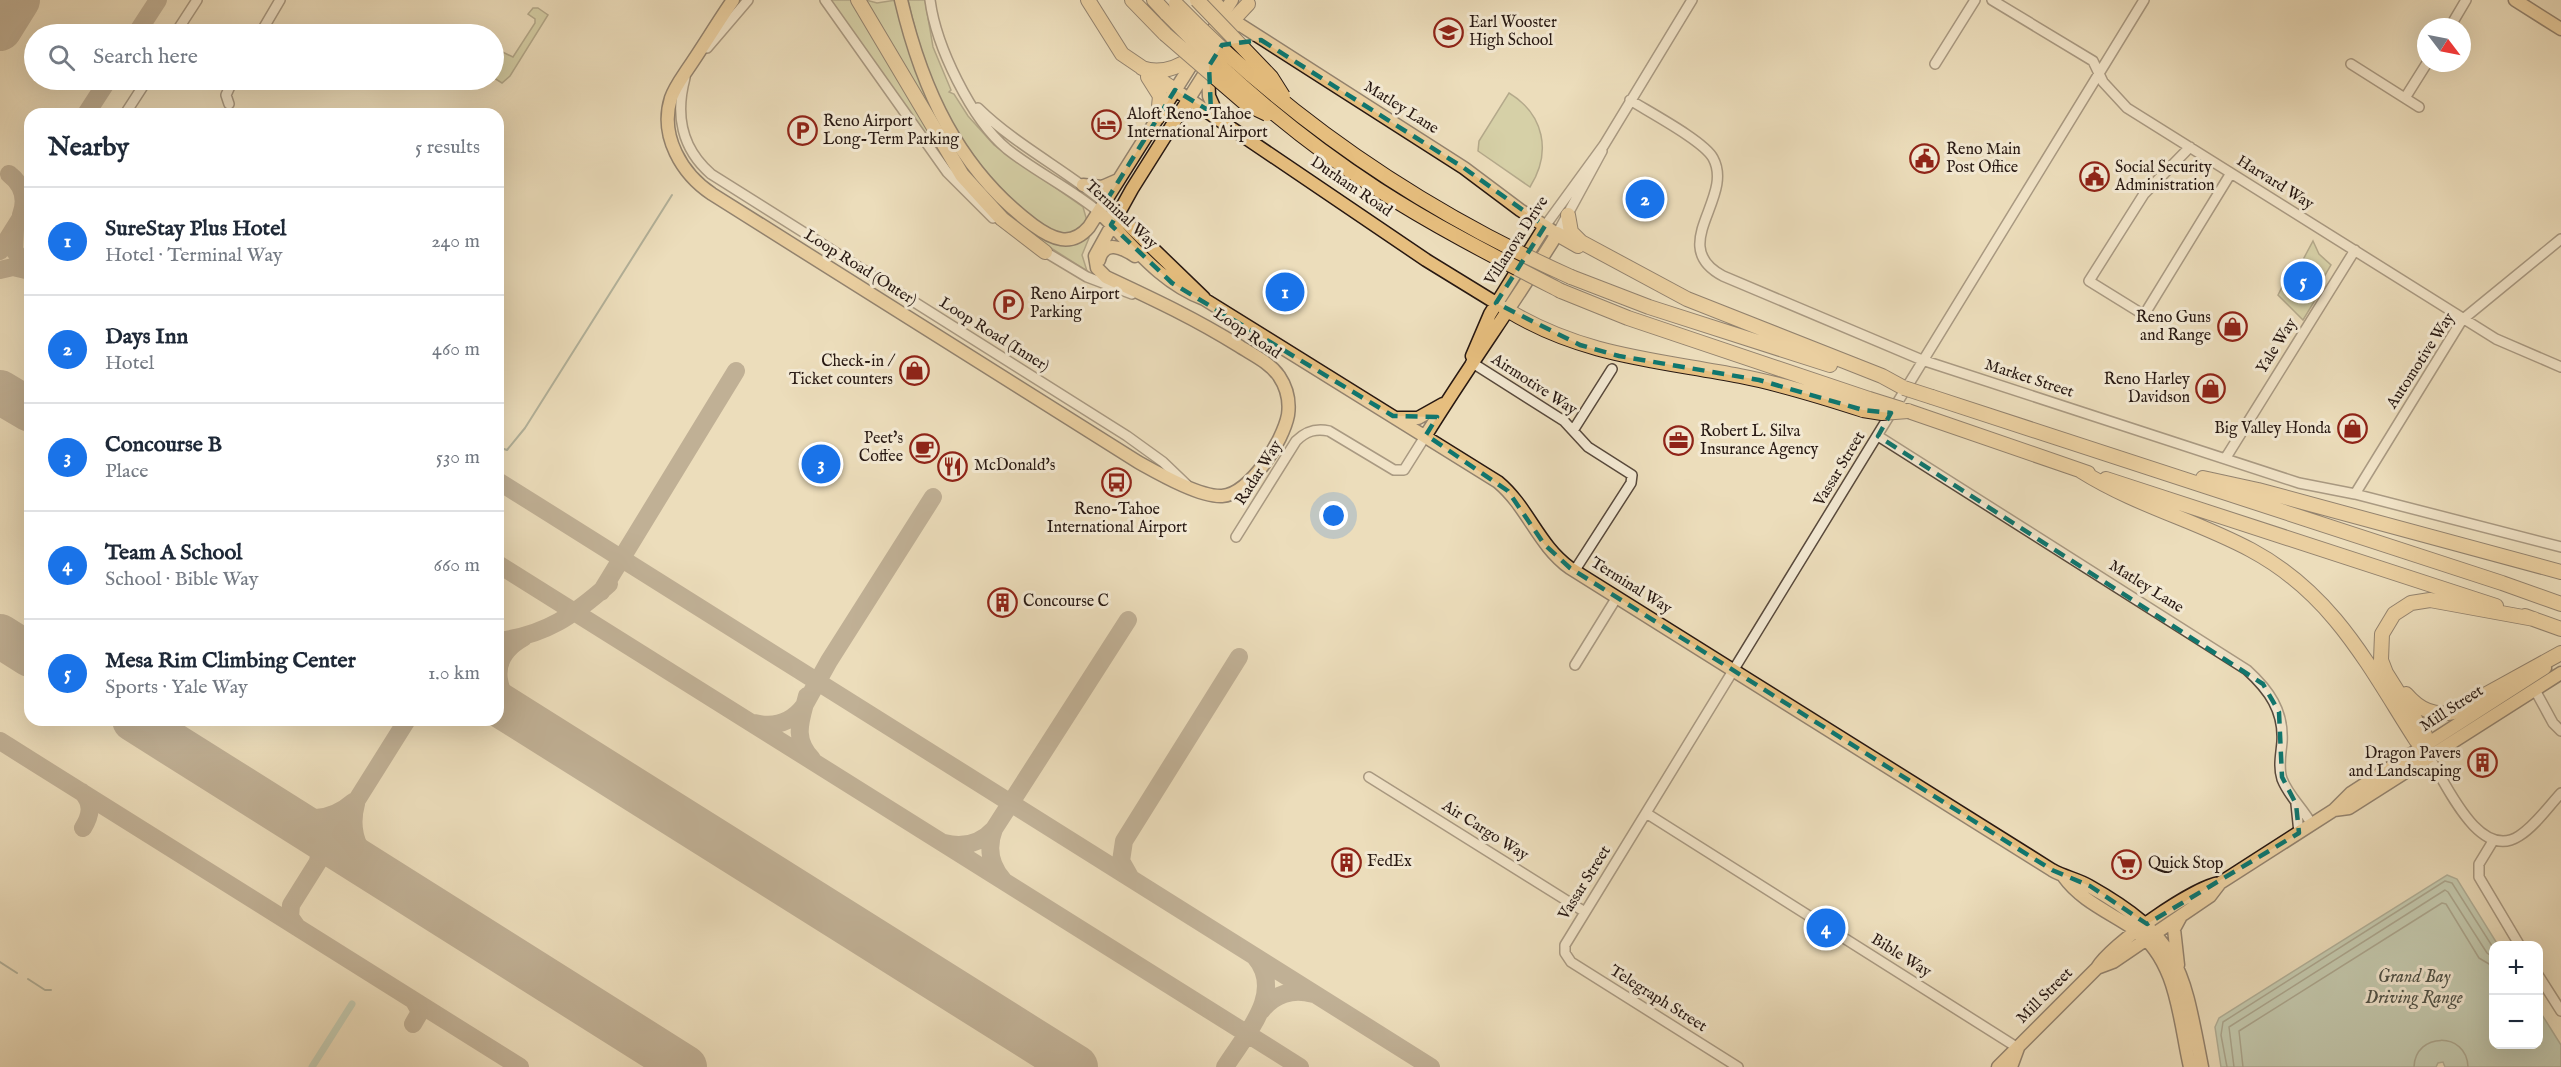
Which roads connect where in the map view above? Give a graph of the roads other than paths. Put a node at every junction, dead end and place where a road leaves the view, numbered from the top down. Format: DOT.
graph roads {
  1 [pos="197,0"];
  2 [pos="280,0"];
  3 [pos="724,0"];
  4 [pos="733,0"];
  5 [pos="748,0"];
  6 [pos="825,0"];
  7 [pos="858,0"];
  8 [pos="901,0"];
  9 [pos="930,0"];
  10 [pos="1088,0"];
  11 [pos="1132,0"];
  12 [pos="1154,0"];
  13 [pos="1197,0"];
  14 [pos="1212,0"];
  15 [pos="1232,0"];
  16 [pos="1692,0"];
  17 [pos="1975,0"];
  18 [pos="1992,0"];
  19 [pos="2144,0"];
  20 [pos="2466,0"];
  21 [pos="2515,0"];
  22 [pos="1249,2"];
  23 [pos="1172,6"];
  24 [pos="1230,18"];
  25 [pos="2455,18"];
  26 [pos="181,24"];
  27 [pos="266,24"];
  28 [pos="2561,29"];
  29 [pos="1219,40"];
  30 [pos="1261,40"];
  31 [pos="699,51"];
  32 [pos="1206,51"];
  33 [pos="1935,64"];
  34 [pos="2351,64"];
  35 [pos="1209,66"];
  36 [pos="1142,68"];
  37 [pos="687,71"];
  38 [pos="2421,72"];
  39 [pos="2099,73"];
  40 [pos="141,90"];
  41 [pos="228,90"];
  42 [pos="1175,90"];
  43 [pos="1188,98"];
  44 [pos="2405,98"];
  45 [pos="970,100"];
  46 [pos="1630,100"];
  47 [pos="229,104"];
  48 [pos="2419,107"];
  49 [pos="129,108"];
  50 [pos="1291,108"];
  51 [pos="1216,115"];
  52 [pos="1177,116"];
  53 [pos="1158,117"];
  54 [pos="1285,122"];
  55 [pos="1604,145"];
  56 [pos="2190,147"];
  57 [pos="2230,173"];
  58 [pos="1121,177"];
  59 [pos="1083,185"];
  60 [pos="1102,208"];
  61 [pos="1568,215"];
  62 [pos="1114,219"];
  63 [pos="1545,226"];
  64 [pos="1557,234"];
  65 [pos="2561,239"];
  66 [pos="2355,250"];
  67 [pos="1045,252"];
  68 [pos="1154,268"];
  69 [pos="1110,279"];
  70 [pos="1668,290"];
  71 [pos="1157,299"];
  72 [pos="1204,299"];
  73 [pos="1496,303"];
  74 [pos="1509,311"];
  75 [pos="2464,319"];
  76 [pos="1922,360"];
  77 [pos="1471,362"];
  78 [pos="2561,367"];
  79 [pos="1612,369"];
  80 [pos="1881,378"];
  81 [pos="1446,402"];
  82 [pos="1866,404"];
  83 [pos="1394,417"];
  84 [pos="1574,429"];
  85 [pos="1426,435"];
  86 [pos="1878,436"];
  87 [pos="2225,459"];
  88 [pos="2081,471"];
  89 [pos="2163,472"];
  90 [pos="1187,485"];
  91 [pos="2355,495"];
  92 [pos="1236,537"];
  93 [pos="2561,547"];
  94 [pos="1575,570"];
  95 [pos="2561,572"];
  96 [pos="1617,597"];
  97 [pos="2561,604"];
  98 [pos="2534,619"];
  99 [pos="2561,629"];
  100 [pos="2561,653"];
  101 [pos="2561,658"];
  102 [pos="1575,665"];
  103 [pos="1735,670"];
  104 [pos="2386,673"];
  105 [pos="2561,673"];
  106 [pos="2535,690"];
  107 [pos="2561,731"];
  108 [pos="2426,752"];
  109 [pos="1369,777"];
  110 [pos="2561,793"];
  111 [pos="2296,804"];
  112 [pos="1646,813"];
  113 [pos="2312,825"];
  114 [pos="2299,833"];
  115 [pos="2493,841"];
  116 [pos="2220,883"];
  117 [pos="1585,912"];
  118 [pos="2183,913"];
  119 [pos="2146,931"];
  120 [pos="2518,941"];
  121 [pos="1565,953"];
  122 [pos="2178,969"];
  123 [pos="2543,983"];
  124 [pos="2561,1011"];
  125 [pos="2018,1048"];
  126 [pos="1738,1067"];
  127 [pos="1998,1067"];
  128 [pos="2011,1067"];
  129 [pos="2190,1067"];
  130 [pos="2202,1067"];
  1 -- 26 [label="street"];
  2 -- 27 [label="street"];
  3 -- 31 [label="main road"];
  4 -- 31 [label="main road, Loop Road (Outer)"];
  5 -- 37 [label="street"];
  6 -- 67 [label="street"];
  7 -- 67 [label="highway"];
  8 -- 60 [label="main road"];
  9 -- 45 [label="street, Terminal Way"];
  10 -- 36 [label="highway"];
  11 -- 54 [label="highway, bridge"];
  12 -- 23 [label="highway"];
  13 -- 50 [label="highway, bridge"];
  14 -- 24 [label="highway"];
  15 -- 24 [label="main road"];
  16 -- 46 [label="street, Villanova Drive"];
  17 -- 33 [label="street"];
  18 -- 39 [label="street, Harvard Way"];
  19 -- 39 [label="street, Vassar Street"];
  20 -- 25 [label="street"];
  21 -- 28 [label="main road"];
  22 -- 24 [label="highway"];
  23 -- 50 [label="highway, bridge"];
  23 -- 54 [label="highway, bridge"];
  24 -- 29 [label="highway"];
  24 -- 30 [label="main road, Matley Lane"];
  24 -- 32 [label="main road"];
  29 -- 30 [label="main road"];
  29 -- 32 [label="highway"];
  29 -- 35 [label="main road"];
  30 -- 63 [label="main road, Matley Lane"];
  31 -- 37 [label="main road, Loop Road (Outer)"];
  32 -- 35 [label="main road"];
  32 -- 36 [label="highway"];
  32 -- 42 [label="main road"];
  34 -- 44 [label="street"];
  35 -- 43 [label="main road"];
  35 -- 51 [label="main road"];
  36 -- 42 [label="highway"];
  36 -- 53 [label="highway"];
  37 -- 90 [label="main road, Loop Road (Outer)"];
  38 -- 44 [label="street"];
  39 -- 56 [label="street, Harvard Way"];
  39 -- 76 [label="street, Vassar Street"];
  40 -- 49 [label="street"];
  41 -- 47 [label="street"];
  42 -- 43 [label="main road, Durham Road"];
  42 -- 53 [label="main road"];
  43 -- 51 [label="main road, Durham Road"];
  43 -- 52 [label="main road"];
  44 -- 48 [label="street"];
  45 -- 59 [label="street, Terminal Way"];
  45 -- 60 [label="street, Terminal Way"];
  46 -- 55 [label="street, Villanova Drive"];
  46 -- 76 [label="street, Market Street"];
  50 -- 80 [label="highway, bridge"];
  51 -- 52 [label="main road"];
  51 -- 73 [label="main road, Durham Road"];
  52 -- 62 [label="main road"];
  53 -- 58 [label="main road"];
  54 -- 82 [label="highway, bridge"];
  55 -- 61 [label="street, Villanova Drive"];
  55 -- 63 [label="street, Villanova Drive"];
  56 -- 57 [label="street, Harvard Way"];
  56 -- 57 [label="street"];
  57 -- 66 [label="street, Harvard Way"];
  58 -- 59 [label="main road"];
  58 -- 60 [label="main road"];
  59 -- 60 [label="street, Terminal Way"];
  60 -- 62 [label="main road, Terminal Way"];
  61 -- 64 [label="street, Villanova Drive"];
  61 -- 70 [label="highway"];
  62 -- 68 [label="main road, Terminal Way"];
  62 -- 69 [label="main road"];
  62 -- 72 [label="main road, Terminal Way"];
  63 -- 64 [label="main road, Matley Lane"];
  63 -- 73 [label="main road, Villanova Drive"];
  64 -- 70 [label="highway"];
  64 -- 74 [label="main road, Villanova Drive"];
  65 -- 75 [label="street, Automotive Way"];
  66 -- 75 [label="street, Harvard Way"];
  66 -- 87 [label="street, Yale Way"];
  67 -- 71 [label="street"];
  68 -- 69 [label="main road"];
  68 -- 72 [label="main road, Terminal Way"];
  69 -- 71 [label="main road"];
  70 -- 80 [label="highway"];
  71 -- 90 [label="main road, Loop Road"];
  72 -- 83 [label="main road, Terminal Way"];
  73 -- 74 [label="main road, Durham Road"];
  73 -- 77 [label="main road, Villanova Drive"];
  74 -- 77 [label="main road, Villanova Drive"];
  74 -- 82 [label="highway"];
  75 -- 78 [label="street, Harvard Way"];
  75 -- 91 [label="street, Automotive Way"];
  76 -- 86 [label="street, Vassar Street"];
  76 -- 87 [label="street, Market Street"];
  77 -- 81 [label="main road, Villanova Drive"];
  77 -- 84 [label="street, Airmotive Way"];
  79 -- 84 [label="street"];
  80 -- 89 [label="highway, bridge"];
  81 -- 83 [label="main road"];
  81 -- 85 [label="main road, Villanova Drive"];
  82 -- 88 [label="highway, bridge"];
  83 -- 85 [label="main road, Terminal Way"];
  84 -- 94 [label="street, Airmotive Way"];
  85 -- 92 [label="street, Radar Way"];
  85 -- 94 [label="main road, Terminal Way"];
  86 -- 103 [label="street, Vassar Street"];
  86 -- 111 [label="street, Matley Lane"];
  87 -- 91 [label="street, Market Street"];
  88 -- 98 [label="highway"];
  88 -- 108 [label="highway"];
  89 -- 95 [label="highway"];
  89 -- 97 [label="highway"];
  91 -- 93 [label="street, Market Street"];
  94 -- 96 [label="main road, Terminal Way"];
  96 -- 102 [label="street"];
  96 -- 103 [label="main road, Terminal Way"];
  98 -- 99 [label="highway"];
  98 -- 104 [label="highway"];
  100 -- 104 [label="highway"];
  101 -- 108 [label="main road, Mill Street"];
  103 -- 112 [label="street, Vassar Street"];
  103 -- 119 [label="main road, Terminal Way"];
  104 -- 108 [label="highway"];
  105 -- 106 [label="main road, Mill Street"];
  106 -- 107 [label="street"];
  106 -- 108 [label="main road, Mill Street"];
  108 -- 113 [label="main road, Mill Street"];
  108 -- 115 [label="street"];
  109 -- 117 [label="street, Air Cargo Way"];
  110 -- 115 [label="street"];
  111 -- 113 [label="street, Matley Lane"];
  111 -- 114 [label="street"];
  112 -- 117 [label="street, Vassar Street"];
  112 -- 125 [label="street, Bible Way"];
  113 -- 114 [label="main road, Mill Street"];
  114 -- 116 [label="main road, Mill Street"];
  115 -- 120 [label="street"];
  116 -- 118 [label="main road, Mill Street"];
  116 -- 119 [label="main road, Mill Street"];
  117 -- 121 [label="street, Vassar Street"];
  118 -- 119 [label="main road, Mill Street"];
  118 -- 122 [label="main road"];
  119 -- 122 [label="main road"];
  119 -- 125 [label="main road, Mill Street"];
  119 -- 129 [label="main road"];
  121 -- 126 [label="street, Telegraph Street"];
  122 -- 130 [label="main road"];
  123 -- 124 [label="street"];
  125 -- 127 [label="main road, Mill Street"];
  125 -- 128 [label="main road, Mill Street"];
}
